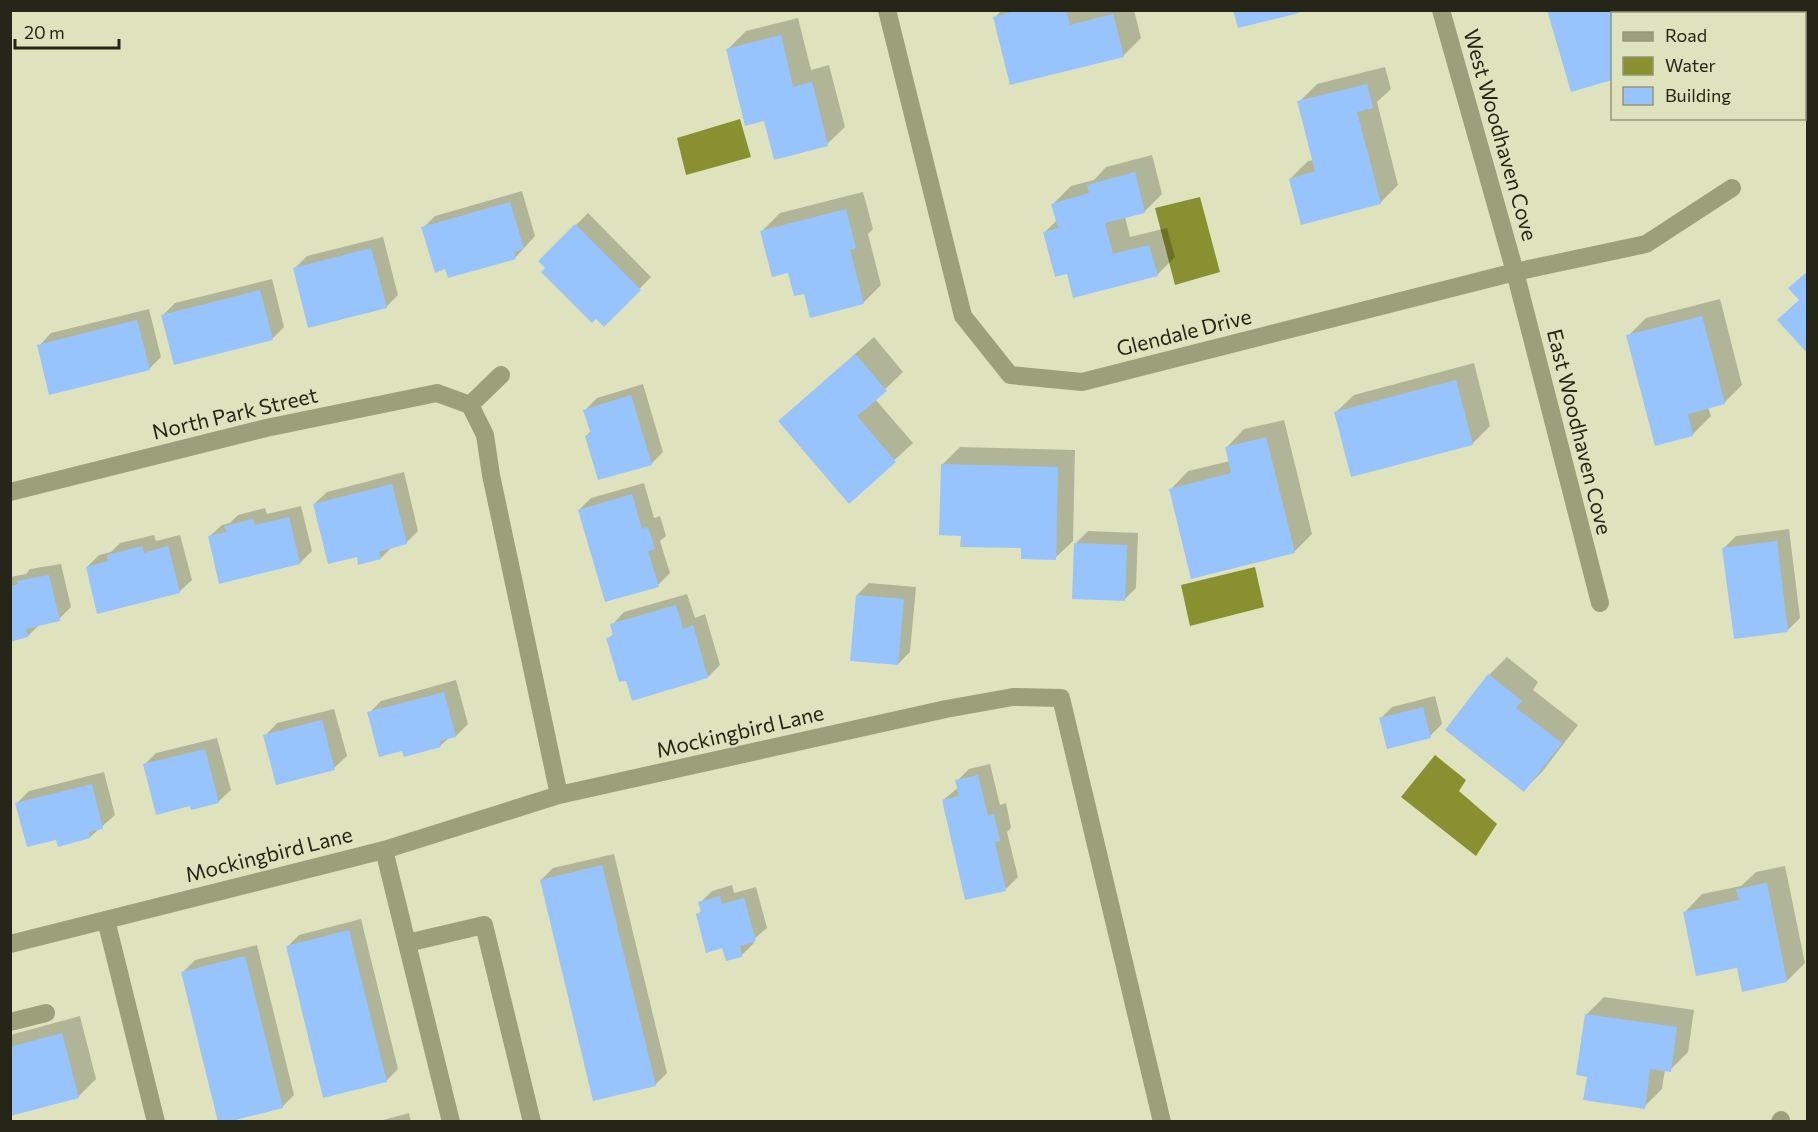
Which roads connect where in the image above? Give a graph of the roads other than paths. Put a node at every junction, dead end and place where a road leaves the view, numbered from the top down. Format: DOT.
graph roads {
  1 [pos="887,10"];
  2 [pos="1441,10"];
  3 [pos="1732,188"];
  4 [pos="1515,272"];
  5 [pos="501,375"];
  6 [pos="470,405"];
  7 [pos="10,492"];
  8 [pos="1600,603"];
  9 [pos="559,795"];
  10 [pos="384,850"];
  11 [pos="106,920"];
  12 [pos="10,944"];
  13 [pos="407,944"];
  14 [pos="46,1013"];
  15 [pos="10,1022"];
  16 [pos="156,1122"];
  17 [pos="451,1122"];
  18 [pos="532,1122"];
  19 [pos="1162,1122"];
  1 -- 4 [label="street, Glendale Drive"];
  2 -- 4 [label="street, West Woodhaven Cove"];
  3 -- 4 [label="street, Glendale Drive"];
  4 -- 8 [label="street, East Woodhaven Cove"];
  5 -- 6 [label="street"];
  6 -- 7 [label="street, North Park Street"];
  6 -- 9 [label="street"];
  9 -- 10 [label="street, Mockingbird Lane"];
  9 -- 19 [label="street, Mockingbird Lane"];
  10 -- 11 [label="street, Mockingbird Lane"];
  10 -- 13 [label="street"];
  11 -- 12 [label="street, Mockingbird Lane"];
  11 -- 16 [label="street"];
  13 -- 17 [label="street"];
  13 -- 18 [label="street"];
  14 -- 15 [label="street"];
}
